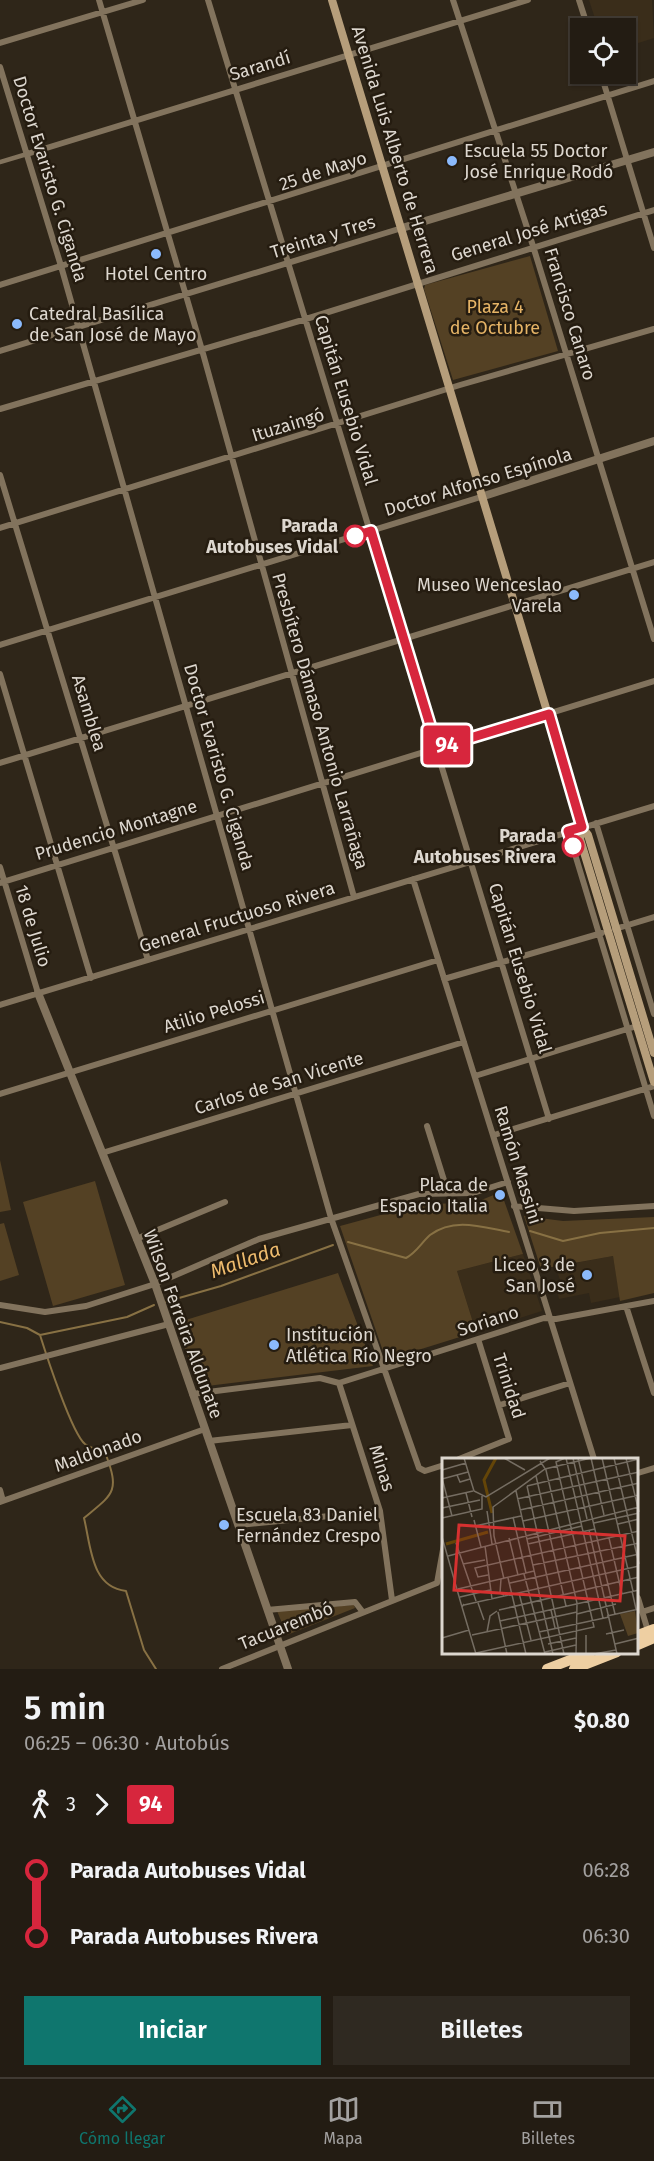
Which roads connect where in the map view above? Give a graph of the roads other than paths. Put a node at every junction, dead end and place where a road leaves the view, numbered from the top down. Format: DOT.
graph roads {
  1 [pos="99,0"];
  2 [pos="143,0"];
  3 [pos="208,0"];
  4 [pos="332,0"];
  5 [pos="453,0"];
  6 [pos="528,0"];
  7 [pos="579,0"];
  8 [pos="103,11"];
  9 [pos="585,18"];
  10 [pos="460,21"];
  11 [pos="0,43"];
  12 [pos="348,55"];
  13 [pos="0,67"];
  14 [pos="654,81"];
  15 [pos="604,84"];
  16 [pos="236,89"];
  17 [pos="608,96"];
  18 [pos="135,122"];
  19 [pos="496,132"];
  20 [pos="654,152"];
  21 [pos="27,154"];
  22 [pos="627,160"];
  23 [pos="0,162"];
  24 [pos="383,167"];
  25 [pos="517,194"];
  26 [pos="272,203"];
  27 [pos="654,210"];
  28 [pos="644,213"];
  29 [pos="402,228"];
  30 [pos="167,234"];
  31 [pos="533,246"];
  32 [pos="654,248"];
  33 [pos="289,263"];
  34 [pos="61,266"];
  35 [pos="417,283"];
  36 [pos="0,285"];
  37 [pos="185,295"];
  38 [pos="306,320"];
  39 [pos="79,327"];
  40 [pos="654,330"];
  41 [pos="202,350"];
  42 [pos="0,351"];
  43 [pos="567,355"];
  44 [pos="93,380"];
  45 [pos="450,388"];
  46 [pos="0,409"];
  47 [pos="338,425"];
  48 [pos="654,441"];
  49 [pos="231,457"];
  50 [pos="599,460"];
  51 [pos="0,475"];
  52 [pos="125,491"];
  53 [pos="484,496"];
  54 [pos="15,523"];
  55 [pos="0,528"];
  56 [pos="371,531"];
  57 [pos="654,562"];
  58 [pos="261,565"];
  59 [pos="632,568"];
  60 [pos="156,597"];
  61 [pos="515,604"];
  62 [pos="48,631"];
  63 [pos="403,637"];
  64 [pos="654,639"];
  65 [pos="0,645"];
  66 [pos="290,673"];
  67 [pos="0,674"];
  68 [pos="654,681"];
  69 [pos="184,706"];
  70 [pos="549,714"];
  71 [pos="81,738"];
  72 [pos="437,748"];
  73 [pos="25,755"];
  74 [pos="0,763"];
  75 [pos="324,782"];
  76 [pos="654,806"];
  77 [pos="216,815"];
  78 [pos="596,823"];
  79 [pos="582,827"];
  80 [pos="568,831"];
  81 [pos="114,848"];
  82 [pos="471,860"];
  83 [pos="56,865"];
  84 [pos="0,867"];
  85 [pos="413,879"];
  86 [pos="2,882"];
  87 [pos="354,897"];
  88 [pos="654,917"];
  89 [pos="627,926"];
  90 [pos="250,928"];
  91 [pos="612,930"];
  92 [pos="599,934"];
  93 [pos="148,960"];
  94 [pos="438,960"];
  95 [pos="502,962"];
  96 [pos="91,978"];
  97 [pos="444,980"];
  98 [pos="38,993"];
  99 [pos="0,1005"];
  100 [pos="272,1010"];
  101 [pos="654,1016"];
  102 [pos="636,1025"];
  103 [pos="464,1042"];
  104 [pos="654,1053"];
  105 [pos="531,1058"];
  106 [pos="70,1072"];
  107 [pos="475,1076"];
  108 [pos="654,1084"];
  109 [pos="646,1089"];
  110 [pos="295,1093"];
  111 [pos="0,1094"];
  112 [pos="654,1116"];
  113 [pos="549,1119"];
  114 [pos="428,1126"];
  115 [pos="494,1135"];
  116 [pos="102,1153"];
  117 [pos="508,1182"];
  118 [pos="448,1193"];
  119 [pos="225,1202"];
  120 [pos="514,1206"];
  121 [pos="654,1206"];
  122 [pos="331,1218"];
  123 [pos="136,1239"];
  124 [pos="154,1284"];
  125 [pos="654,1300"];
  126 [pos="0,1305"];
  127 [pos="626,1306"];
  128 [pos="550,1318"];
  129 [pos="169,1324"];
  130 [pos="478,1340"];
  131 [pos="0,1368"];
  132 [pos="384,1370"];
  133 [pos="339,1383"];
  134 [pos="570,1383"];
  135 [pos="192,1394"];
  136 [pos="654,1394"];
  137 [pos="500,1405"];
  138 [pos="352,1425"];
  139 [pos="205,1429"];
  140 [pos="209,1441"];
  141 [pos="462,1458"];
  142 [pos="594,1458"];
  143 [pos="442,1465"];
  144 [pos="654,1468"];
  145 [pos="639,1473"];
  146 [pos="0,1490"];
  147 [pos="2,1501"];
  148 [pos="380,1511"];
  149 [pos="239,1525"];
  150 [pos="442,1555"];
  151 [pos="392,1600"];
  152 [pos="639,1602"];
  153 [pos="654,1608"];
  154 [pos="267,1610"];
  155 [pos="362,1611"];
  156 [pos="642,1612"];
  157 [pos="648,1633"];
  158 [pos="279,1644"];
  159 [pos="588,1654"];
  160 [pos="614,1654"];
  161 [pos="222,1669"];
  162 [pos="288,1669"];
  163 [pos="547,1669"];
  164 [pos="574,1669"];
  1 -- 8 [label="street, Presbítero Dámaso Antonio Larrañaga"];
  2 -- 8 [label="street"];
  3 -- 16 [label="street, Capitán Eusebio Vidal"];
  4 -- 12 [label="main road, Avenida Luis Alberto de Herrera"];
  5 -- 10 [label="street, Francisco Canaro"];
  6 -- 10 [label="street, Sarandí"];
  7 -- 9 [label="street"];
  8 -- 11 [label="street"];
  8 -- 18 [label="street, Presbítero Dámaso Antonio Larrañaga"];
  10 -- 12 [label="street, Sarandí"];
  10 -- 19 [label="street, Francisco Canaro"];
  12 -- 16 [label="street, Sarandí"];
  12 -- 24 [label="main road, Avenida Luis Alberto de Herrera"];
  13 -- 21 [label="street, Doctor Evaristo G. Ciganda"];
  14 -- 17 [label="street, 25 de Mayo"];
  15 -- 17 [label="street"];
  16 -- 18 [label="street, Sarandí"];
  16 -- 26 [label="street, Capitán Eusebio Vidal"];
  17 -- 19 [label="street, 25 de Mayo"];
  17 -- 22 [label="street"];
  18 -- 21 [label="street, Sarandí"];
  18 -- 30 [label="street, Presbítero Dámaso Antonio Larrañaga"];
  19 -- 24 [label="street, 25 de Mayo"];
  19 -- 25 [label="street, Francisco Canaro"];
  20 -- 22 [label="street, Treinta y Tres"];
  21 -- 23 [label="street, Sarandí"];
  21 -- 34 [label="street, Doctor Evaristo G. Ciganda"];
  22 -- 25 [label="street, Treinta y Tres"];
  22 -- 28 [label="street"];
  24 -- 26 [label="street, 25 de Mayo"];
  24 -- 29 [label="main road, Avenida Luis Alberto de Herrera"];
  25 -- 29 [label="street, Treinta y Tres"];
  25 -- 31 [label="street, Francisco Canaro"];
  26 -- 30 [label="street, 25 de Mayo"];
  26 -- 33 [label="street, Capitán Eusebio Vidal"];
  27 -- 28 [label="street, General José Artigas"];
  28 -- 31 [label="street, General José Artigas"];
  28 -- 32 [label="street"];
  29 -- 33 [label="street, Treinta y Tres"];
  29 -- 35 [label="main road, Avenida Luis Alberto de Herrera"];
  30 -- 34 [label="street, 25 de Mayo"];
  30 -- 37 [label="street, Presbítero Dámaso Antonio Larrañaga"];
  31 -- 35 [label="street, General José Artigas"];
  31 -- 43 [label="street, Francisco Canaro"];
  33 -- 37 [label="street, Treinta y Tres"];
  33 -- 38 [label="street, Capitán Eusebio Vidal"];
  34 -- 36 [label="street, 25 de Mayo"];
  34 -- 39 [label="street, Doctor Evaristo G. Ciganda"];
  35 -- 38 [label="street, General José Artigas"];
  35 -- 45 [label="main road, Avenida Luis Alberto de Herrera"];
  37 -- 39 [label="street, Treinta y Tres"];
  37 -- 41 [label="street, Presbítero Dámaso Antonio Larrañaga"];
  38 -- 41 [label="street, General José Artigas"];
  38 -- 47 [label="street, Capitán Eusebio Vidal"];
  39 -- 42 [label="street, Treinta y Tres"];
  39 -- 44 [label="street, Doctor Evaristo G. Ciganda"];
  40 -- 43 [label="street, Ituzaingó"];
  41 -- 44 [label="street, General José Artigas"];
  41 -- 49 [label="street, Presbítero Dámaso Antonio Larrañaga"];
  43 -- 45 [label="street, Ituzaingó"];
  43 -- 50 [label="street, Francisco Canaro"];
  44 -- 46 [label="street, General José Artigas"];
  44 -- 52 [label="street, Doctor Evaristo G. Ciganda"];
  45 -- 47 [label="street, Ituzaingó"];
  45 -- 53 [label="main road, Avenida Luis Alberto de Herrera"];
  47 -- 49 [label="street, Ituzaingó"];
  47 -- 56 [label="street, Capitán Eusebio Vidal"];
  48 -- 50 [label="street, Doctor Alfonso Espínola"];
  49 -- 52 [label="street, Ituzaingó"];
  49 -- 58 [label="street, Presbítero Dámaso Antonio Larrañaga"];
  50 -- 53 [label="street, Doctor Alfonso Espínola"];
  50 -- 59 [label="street, Francisco Canaro"];
  51 -- 54 [label="street, Asamblea"];
  52 -- 54 [label="street, Ituzaingó"];
  52 -- 60 [label="street, Doctor Evaristo G. Ciganda"];
  53 -- 56 [label="street, Doctor Alfonso Espínola"];
  53 -- 61 [label="main road, Avenida Luis Alberto de Herrera"];
  54 -- 55 [label="street, Ituzaingó"];
  54 -- 62 [label="street, Asamblea"];
  56 -- 58 [label="street, Doctor Alfonso Espínola"];
  56 -- 63 [label="street, Capitán Eusebio Vidal"];
  57 -- 59 [label="street"];
  58 -- 60 [label="street, Doctor Alfonso Espínola"];
  58 -- 66 [label="street, Presbítero Dámaso Antonio Larrañaga"];
  59 -- 61 [label="street"];
  59 -- 64 [label="street, Francisco Canaro"];
  60 -- 62 [label="street, Doctor Alfonso Espínola"];
  60 -- 69 [label="street, Doctor Evaristo G. Ciganda"];
  61 -- 63 [label="street"];
  61 -- 70 [label="main road, Avenida Luis Alberto de Herrera"];
  62 -- 65 [label="street, Doctor Alfonso Espínola"];
  62 -- 71 [label="street, Asamblea"];
  63 -- 66 [label="street"];
  63 -- 72 [label="street, Capitán Eusebio Vidal"];
  66 -- 69 [label="street"];
  66 -- 75 [label="street, Presbítero Dámaso Antonio Larrañaga"];
  67 -- 73 [label="street"];
  68 -- 70 [label="street, Prudencio Montagne"];
  69 -- 71 [label="street"];
  69 -- 77 [label="street, Doctor Evaristo G. Ciganda"];
  70 -- 72 [label="street, Prudencio Montagne"];
  70 -- 79 [label="main road, Avenida Luis Alberto de Herrera"];
  71 -- 73 [label="street"];
  71 -- 81 [label="street, Asamblea"];
  72 -- 75 [label="street, Prudencio Montagne"];
  72 -- 82 [label="street, Capitán Eusebio Vidal"];
  73 -- 74 [label="street"];
  73 -- 83 [label="street"];
  75 -- 77 [label="street, Prudencio Montagne"];
  75 -- 87 [label="street, Presbítero Dámaso Antonio Larrañaga"];
  76 -- 78 [label="street, General Fructuoso Rivera"];
  77 -- 81 [label="street, Prudencio Montagne"];
  77 -- 90 [label="street, Doctor Evaristo G. Ciganda"];
  78 -- 79 [label="street, General Fructuoso Rivera"];
  78 -- 89 [label="street"];
  79 -- 80 [label="street, General Fructuoso Rivera"];
  79 -- 91 [label="main road, Avenida Luis Alberto de Herrera"];
  80 -- 82 [label="street, General Fructuoso Rivera"];
  80 -- 92 [label="street"];
  81 -- 83 [label="street, Prudencio Montagne"];
  81 -- 93 [label="street, Asamblea"];
  82 -- 85 [label="street, General Fructuoso Rivera"];
  82 -- 95 [label="street, Capitán Eusebio Vidal"];
  83 -- 86 [label="street, Prudencio Montagne"];
  83 -- 96 [label="street"];
  84 -- 86 [label="street, 18 de Julio"];
  85 -- 87 [label="street, General Fructuoso Rivera"];
  85 -- 94 [label="street, Ramón Massini"];
  86 -- 98 [label="street, 18 de Julio"];
  87 -- 90 [label="street, General Fructuoso Rivera"];
  88 -- 89 [label="street"];
  89 -- 91 [label="street"];
  89 -- 101 [label="street"];
  90 -- 93 [label="street, General Fructuoso Rivera"];
  90 -- 100 [label="street, Doctor Evaristo G. Ciganda"];
  91 -- 92 [label="street"];
  91 -- 102 [label="main road, Avenida Luis Alberto de Herrera"];
  92 -- 95 [label="street"];
  92 -- 102 [label="street"];
  93 -- 96 [label="street, General Fructuoso Rivera"];
  94 -- 97 [label="street, Ramón Massini"];
  94 -- 100 [label="street, Atilio Pelossi"];
  95 -- 97 [label="street"];
  95 -- 105 [label="street, Capitán Eusebio Vidal"];
  96 -- 98 [label="street, General Fructuoso Rivera"];
  97 -- 103 [label="street, Ramón Massini"];
  98 -- 99 [label="street, General Fructuoso Rivera"];
  98 -- 106 [label="street, Wilson Ferreira Aldunate"];
  100 -- 106 [label="street, Atilio Pelossi"];
  100 -- 110 [label="street, Doctor Evaristo G. Ciganda"];
  101 -- 102 [label="street"];
  102 -- 104 [label="main road"];
  102 -- 105 [label="street"];
  102 -- 108 [label="main road"];
  102 -- 109 [label="street"];
  103 -- 107 [label="street, Ramón Massini"];
  103 -- 110 [label="street, Carlos de San Vicente"];
  105 -- 107 [label="street"];
  105 -- 113 [label="street, Capitán Eusebio Vidal"];
  106 -- 111 [label="street, Atilio Pelossi"];
  106 -- 116 [label="street, Wilson Ferreira Aldunate"];
  107 -- 115 [label="street, Ramón Massini"];
  108 -- 109 [label="street"];
  109 -- 112 [label="street"];
  109 -- 113 [label="street"];
  110 -- 116 [label="street, Carlos de San Vicente"];
  110 -- 122 [label="street, Doctor Evaristo G. Ciganda"];
  113 -- 115 [label="street"];
  114 -- 118 [label="street"];
  115 -- 117 [label="street, Ramón Massini"];
  116 -- 123 [label="street, Wilson Ferreira Aldunate"];
  117 -- 118 [label="street"];
  117 -- 120 [label="street, Ramón Massini"];
  118 -- 122 [label="street"];
  119 -- 123 [label="street"];
  120 -- 121 [label="street"];
  120 -- 128 [label="street, Ramón Massini"];
  122 -- 124 [label="street"];
  122 -- 132 [label="street, Doctor Evaristo G. Ciganda"];
  123 -- 124 [label="street, Wilson Ferreira Aldunate"];
  124 -- 126 [label="street"];
  124 -- 129 [label="street, Wilson Ferreira Aldunate"];
  125 -- 127 [label="street, Soriano"];
  127 -- 128 [label="street, Soriano"];
  127 -- 136 [label="street"];
  128 -- 130 [label="street, Soriano"];
  128 -- 134 [label="street, Ramón Massini"];
  129 -- 131 [label="street"];
  129 -- 135 [label="street, Wilson Ferreira Aldunate"];
  130 -- 132 [label="street, Soriano"];
  130 -- 137 [label="street, Trinidad"];
  132 -- 133 [label="street, Soriano"];
  132 -- 143 [label="street, Doctor Evaristo G. Ciganda"];
  133 -- 135 [label="street, Soriano"];
  133 -- 138 [label="street, Minas"];
  134 -- 137 [label="street"];
  134 -- 142 [label="street, Ramón Massini"];
  135 -- 139 [label="street, Wilson Ferreira Aldunate"];
  137 -- 141 [label="street, Trinidad"];
  138 -- 140 [label="street"];
  138 -- 148 [label="street, Minas"];
  139 -- 140 [label="street, Wilson Ferreira Aldunate"];
  139 -- 147 [label="street, Maldonado"];
  140 -- 149 [label="street, Wilson Ferreira Aldunate"];
  144 -- 145 [label="street"];
  146 -- 147 [label="street"];
  148 -- 149 [label="street"];
  148 -- 151 [label="street, Minas"];
  149 -- 154 [label="street, Wilson Ferreira Aldunate"];
  150 -- 151 [label="street, Tacuarembó"];
  151 -- 155 [label="street, Tacuarembó"];
  152 -- 156 [label="street"];
  153 -- 156 [label="street"];
  154 -- 155 [label="street, Tacuarembó"];
  154 -- 158 [label="street, Wilson Ferreira Aldunate"];
  155 -- 158 [label="street, Tacuarembó"];
  156 -- 157 [label="street"];
  158 -- 161 [label="street, Tacuarembó"];
  158 -- 162 [label="street, Wilson Ferreira Aldunate"];
  159 -- 163 [label="highway"];
  160 -- 164 [label="highway"];
}
